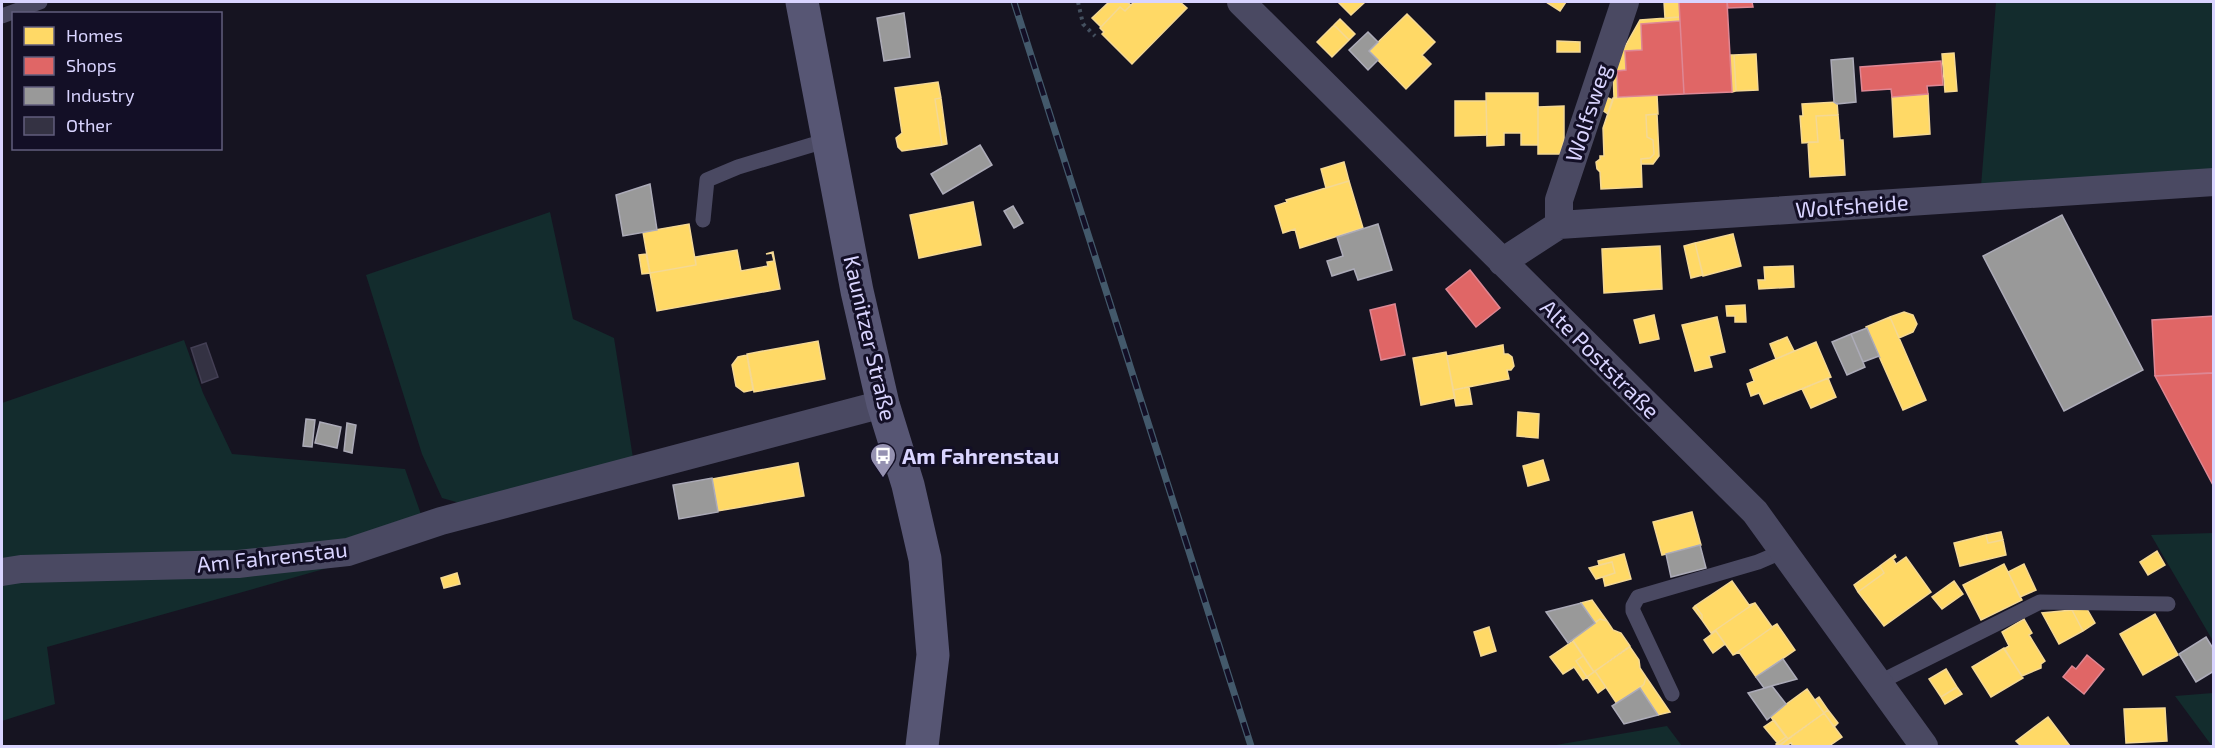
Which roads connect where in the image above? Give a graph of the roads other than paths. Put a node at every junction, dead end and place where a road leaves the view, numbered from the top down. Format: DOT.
graph roads {
  1 [pos="40,2"];
  2 [pos="802,2"];
  3 [pos="1241,2"];
  4 [pos="1625,2"];
  5 [pos="2,15"];
  6 [pos="828,140"];
  7 [pos="2214,182"];
  8 [pos="703,220"];
  9 [pos="1559,225"];
  10 [pos="1502,262"];
  11 [pos="883,404"];
  12 [pos="1784,551"];
  13 [pos="2,572"];
  14 [pos="2168,604"];
  15 [pos="1878,683"];
  16 [pos="1672,694"];
  17 [pos="922,747"];
  18 [pos="1924,747"];
  1 -- 5 [label="lane"];
  2 -- 6 [label="street, Kaunitzer Straße"];
  3 -- 10 [label="street, Alte Poststraße"];
  4 -- 9 [label="street, Wolfsweg"];
  6 -- 8 [label="lane"];
  6 -- 11 [label="street, Kaunitzer Straße"];
  7 -- 9 [label="street, Wolfsheide"];
  9 -- 10 [label="street, Wolfsheide"];
  10 -- 12 [label="street, Alte Poststraße"];
  11 -- 13 [label="street, Am Fahrenstau"];
  11 -- 17 [label="street, Kaunitzer Straße"];
  12 -- 15 [label="street, Alte Poststraße"];
  12 -- 16 [label="lane"];
  14 -- 15 [label="lane"];
  15 -- 18 [label="street, Alte Poststraße"];
}
